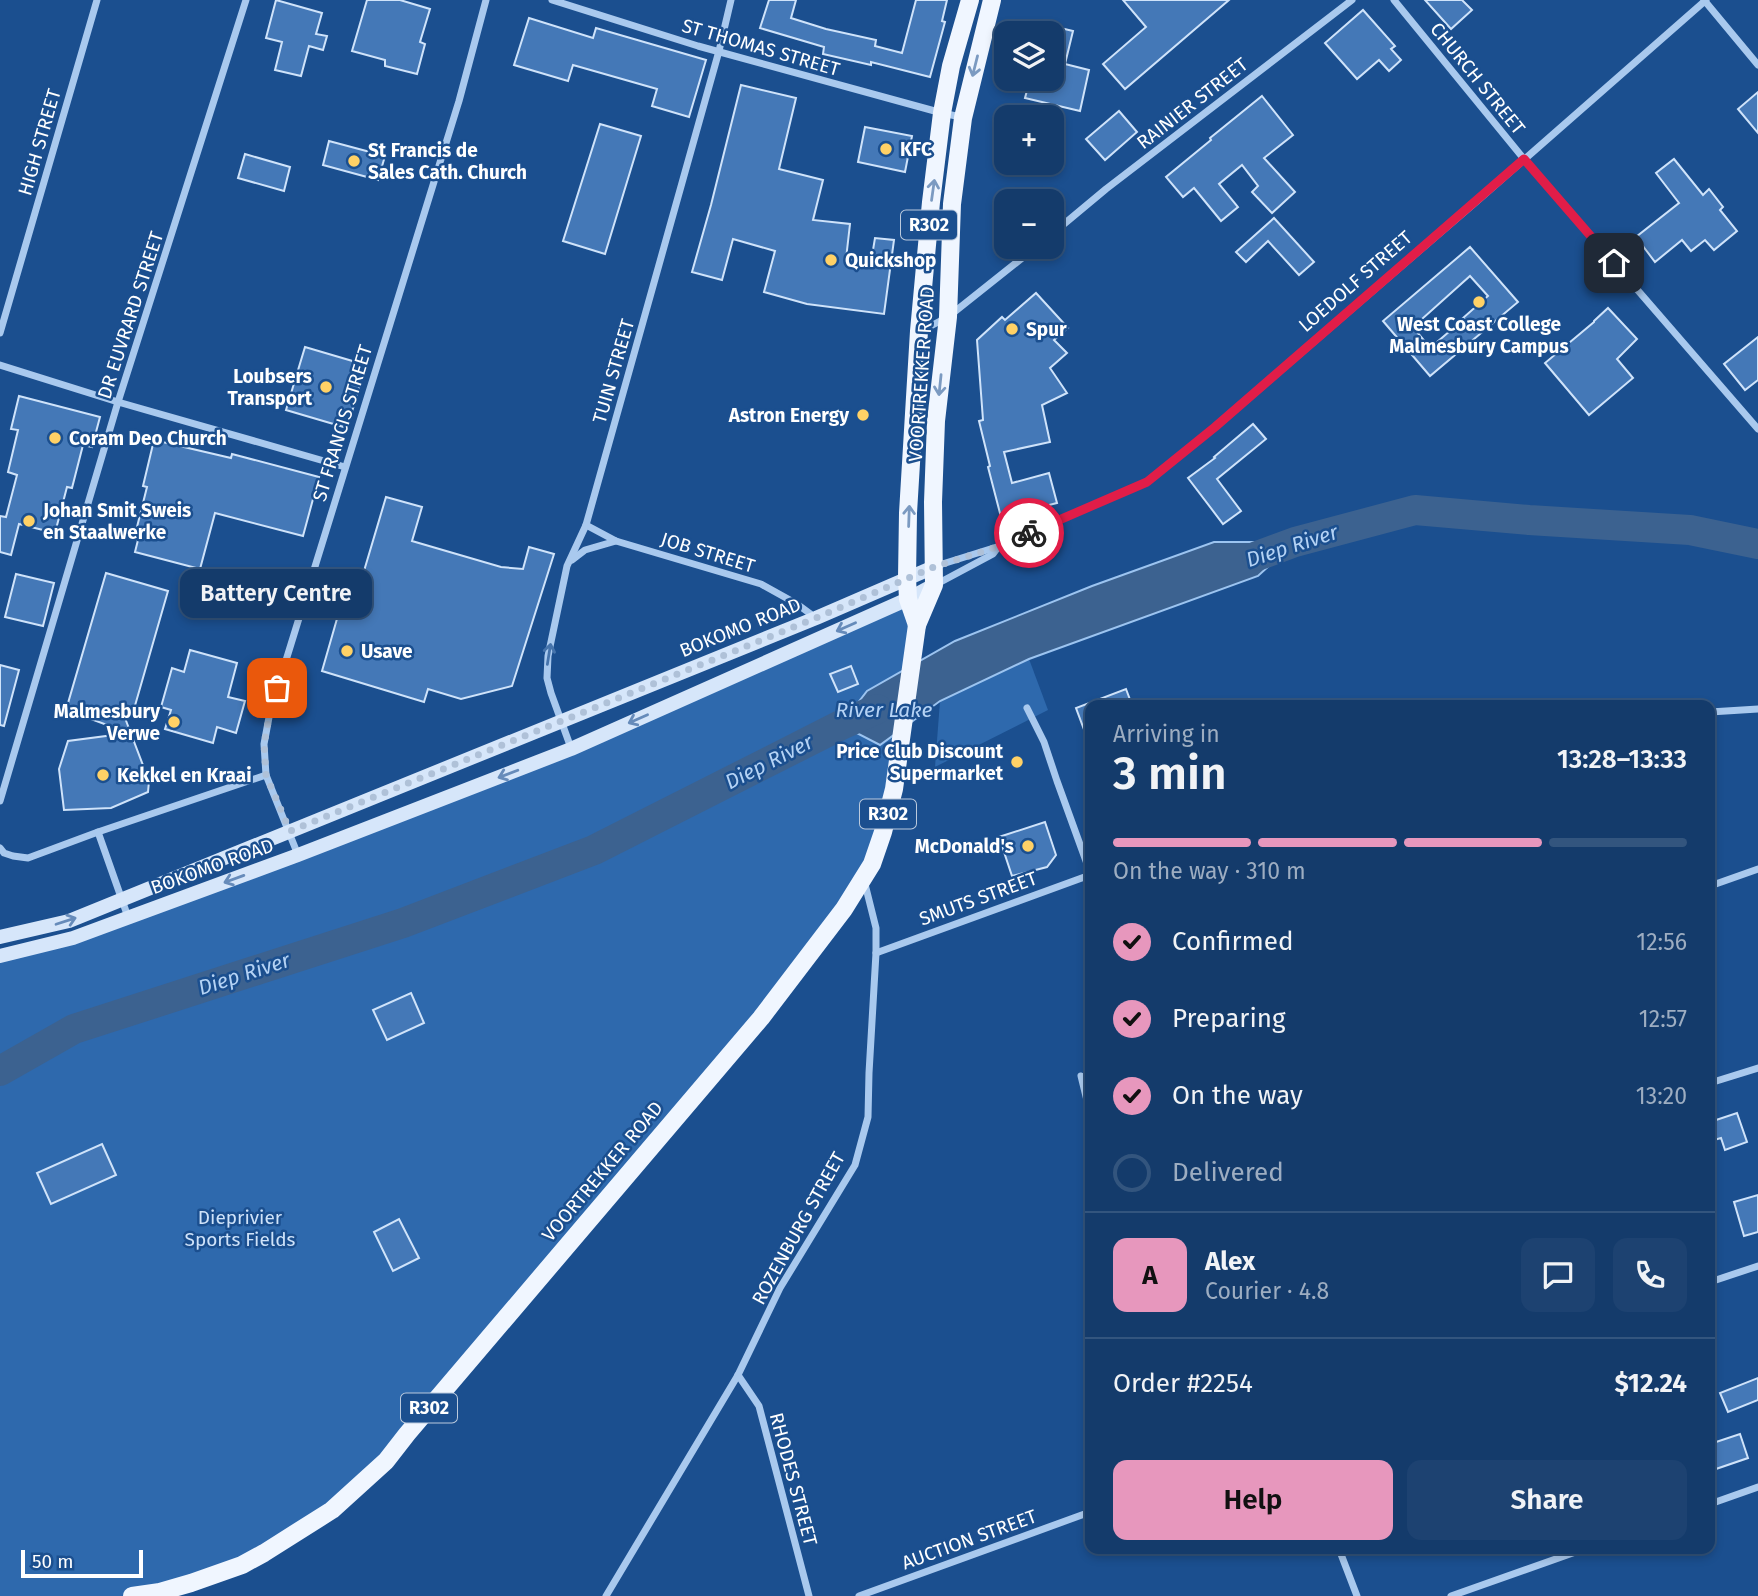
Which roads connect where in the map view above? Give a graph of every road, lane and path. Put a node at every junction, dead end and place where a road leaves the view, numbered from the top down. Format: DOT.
graph roads {
  1 [pos="97,0"];
  2 [pos="246,0"];
  3 [pos="486,0"];
  4 [pos="552,0"];
  5 [pos="731,0"];
  6 [pos="970,0"];
  7 [pos="992,0"];
  8 [pos="1352,0"];
  9 [pos="1394,0"];
  10 [pos="1705,0"];
  11 [pos="719,51"];
  12 [pos="1758,65"];
  13 [pos="942,114"];
  14 [pos="963,118"];
  15 [pos="1524,159"];
  16 [pos="1064,223"];
  17 [pos="1021,259"];
  18 [pos="948,317"];
  19 [pos="919,331"];
  20 [pos="0,333"];
  21 [pos="0,365"];
  22 [pos="118,402"];
  23 [pos="1758,429"];
  24 [pos="345,467"];
  25 [pos="586,525"];
  26 [pos="616,541"];
  27 [pos="1000,546"];
  28 [pos="567,566"];
  29 [pos="934,576"];
  30 [pos="908,578"];
  31 [pos="908,599"];
  32 [pos="816,618"];
  33 [pos="918,625"];
  34 [pos="1027,708"];
  35 [pos="1758,709"];
  36 [pos="1715,712"];
  37 [pos="561,720"];
  38 [pos="572,749"];
  39 [pos="266,775"];
  40 [pos="0,801"];
  41 [pos="290,831"];
  42 [pos="98,832"];
  43 [pos="0,848"];
  44 [pos="298,855"];
  45 [pos="1085,859"];
  46 [pos="1758,869"];
  47 [pos="1085,875"];
  48 [pos="864,879"];
  49 [pos="1715,884"];
  50 [pos="121,899"];
  51 [pos="128,918"];
  52 [pos="0,937"];
  53 [pos="876,953"];
  54 [pos="0,956"];
  55 [pos="1758,1068"];
  56 [pos="1081,1076"];
  57 [pos="1715,1081"];
  58 [pos="1085,1092"];
  59 [pos="1758,1266"];
  60 [pos="1715,1280"];
  61 [pos="738,1375"];
  62 [pos="1758,1487"];
  63 [pos="1715,1502"];
  64 [pos="1085,1514"];
  65 [pos="1341,1554"];
  66 [pos="1570,1554"];
  67 [pos="132,1596"];
  68 [pos="606,1596"];
  69 [pos="809,1596"];
  70 [pos="859,1596"];
  71 [pos="1357,1596"];
  72 [pos="1451,1596"];
  1 -- 20 [label="street, HIGH STREET"];
  2 -- 22 [label="street, DR EUVRARD STREET"];
  3 -- 24 [label="street, ST FRANCIS STREET"];
  4 -- 11 [label="street, ST THOMAS STREET"];
  5 -- 11 [label="street, TUIN STREET"];
  6 -- 13 [label="main road, VOORTREKKER ROAD / R302"];
  7 -- 14 [label="main road, VOORTREKKER ROAD / R302, one-way"];
  8 -- 16 [label="street, RAINIER STREET"];
  9 -- 15 [label="street, CHURCH STREET"];
  10 -- 12 [label="street"];
  10 -- 15 [label="street, LOEDOLF STREET"];
  11 -- 13 [label="street, ST THOMAS STREET"];
  11 -- 25 [label="street, TUIN STREET"];
  13 -- 14 [label="street, ST THOMAS STREET"];
  19 -- 13 [label="main road, VOORTREKKER ROAD / R302, one-way"];
  14 -- 18 [label="main road, VOORTREKKER ROAD / R302"];
  15 -- 23 [label="street, CHURCH STREET"];
  15 -- 27 [label="street, LOEDOLF STREET"];
  17 -- 18 [label="street"];
  18 -- 19 [label="street"];
  18 -- 29 [label="main road, VOORTREKKER ROAD / R302, one-way"];
  30 -- 19 [label="main road, VOORTREKKER ROAD / R302, one-way"];
  21 -- 22 [label="street"];
  22 -- 24 [label="street"];
  22 -- 40 [label="street, DR EUVRARD STREET"];
  24 -- 39 [label="street, ST FRANCIS STREET"];
  25 -- 26 [label="street, JOB STREET"];
  25 -- 28 [label="street, TUIN STREET"];
  26 -- 28 [label="street"];
  26 -- 32 [label="street, JOB STREET"];
  27 -- 29 [label="street, LOEDOLF STREET"];
  27 -- 29 [label="street, LOEDOLF STREET"];
  37 -- 28 [label="street, TUIN STREET, one-way"];
  29 -- 30 [label="main road, LOEDOLF STREET"];
  29 -- 31 [label="main road, BOKOMO ROAD"];
  29 -- 33 [label="main road, VOORTREKKER ROAD / R302"];
  30 -- 31 [label="main road, VOORTREKKER ROAD / R302"];
  30 -- 32 [label="main road, BOKOMO ROAD"];
  31 -- 33 [label="main road, VOORTREKKER ROAD / R302"];
  31 -- 38 [label="main road, BOKOMO ROAD, one-way"];
  32 -- 37 [label="main road, BOKOMO ROAD"];
  33 -- 48 [label="main road, VOORTREKKER ROAD / R302"];
  34 -- 45 [label="street"];
  35 -- 36 [label="street"];
  37 -- 38 [label="street, TUIN STREET"];
  37 -- 41 [label="main road, BOKOMO ROAD"];
  38 -- 44 [label="main road, BOKOMO ROAD, one-way"];
  39 -- 41 [label="street, ST FRANCIS STREET"];
  39 -- 42 [label="street"];
  41 -- 44 [label="street, ST FRANCIS STREET"];
  41 -- 50 [label="main road, BOKOMO ROAD"];
  42 -- 43 [label="street"];
  42 -- 50 [label="street"];
  44 -- 51 [label="main road, BOKOMO ROAD, one-way"];
  46 -- 49 [label="street"];
  47 -- 53 [label="street, SMUTS STREET"];
  48 -- 53 [label="street, ROZENBURG STREET"];
  48 -- 67 [label="main road, VOORTREKKER ROAD / R302"];
  50 -- 51 [label="street"];
  52 -- 50 [label="main road, BOKOMO ROAD, one-way"];
  51 -- 54 [label="main road, BOKOMO ROAD"];
  53 -- 61 [label="street, ROZENBURG STREET"];
  55 -- 57 [label="street"];
  56 -- 58 [label="street"];
  59 -- 60 [label="street"];
  61 -- 68 [label="street, ROZENBURG STREET"];
  61 -- 69 [label="street, RHODES STREET"];
  62 -- 63 [label="street"];
  64 -- 70 [label="street, AUCTION STREET"];
  65 -- 71 [label="street"];
  66 -- 72 [label="street"];
}
